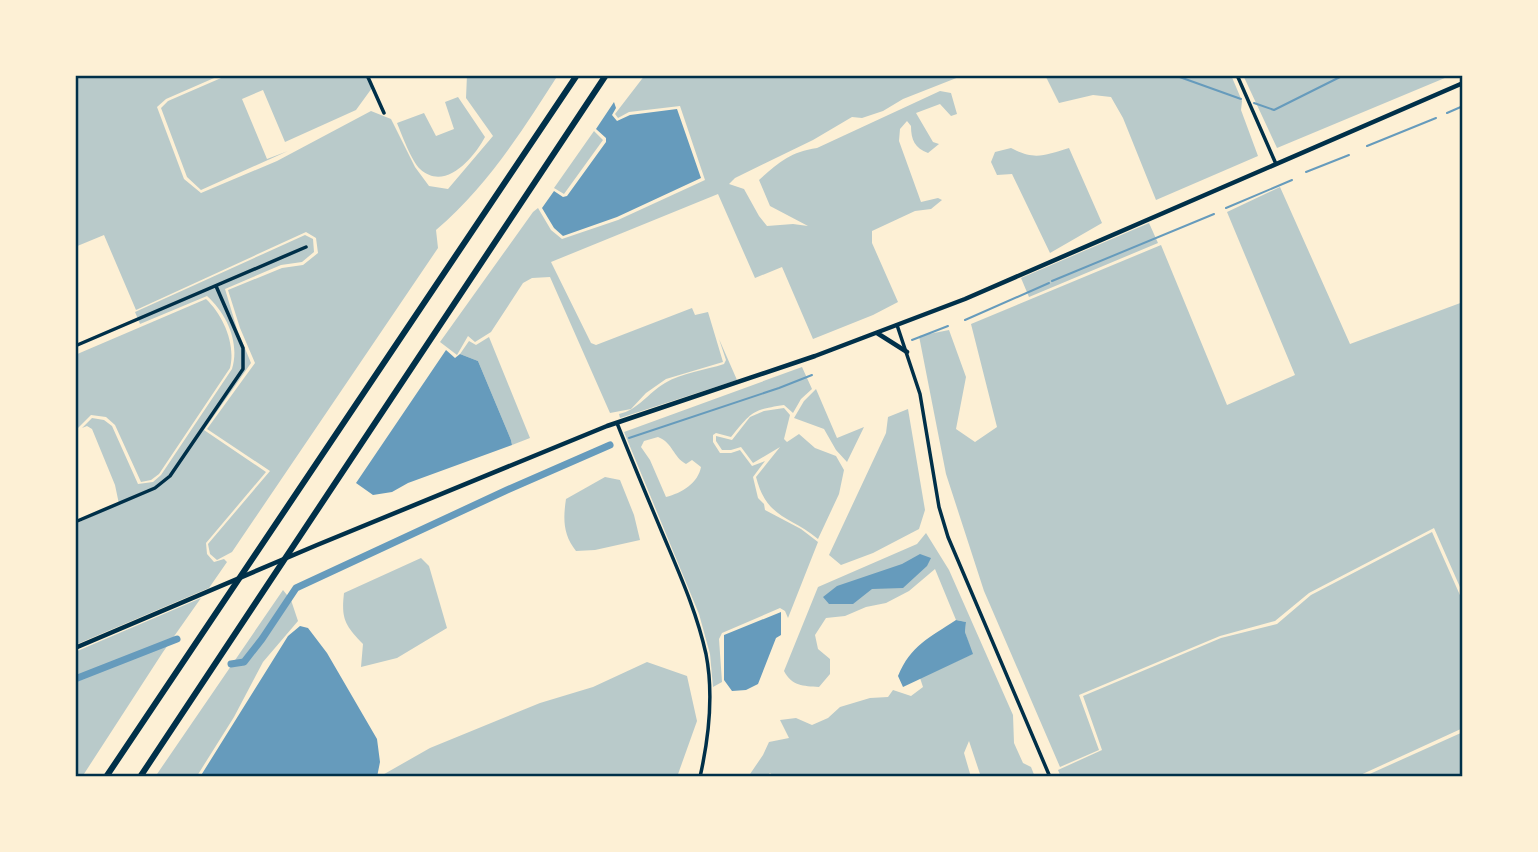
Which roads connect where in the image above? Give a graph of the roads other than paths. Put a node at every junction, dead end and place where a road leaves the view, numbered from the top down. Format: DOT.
graph roads {
  1 [pos="367,75"];
  2 [pos="577,75"];
  3 [pos="606,75"];
  4 [pos="1237,75"];
  5 [pos="1463,83"];
  6 [pos="384,113"];
  7 [pos="1276,164"];
  8 [pos="306,247"];
  9 [pos="216,286"];
  10 [pos="897,325"];
  11 [pos="876,333"];
  12 [pos="75,346"];
  13 [pos="907,352"];
  14 [pos="617,423"];
  15 [pos="75,522"];
  16 [pos="75,649"];
  17 [pos="106,777"];
  18 [pos="140,777"];
  19 [pos="700,777"];
  20 [pos="1050,777"];
  1 -- 6 [label="street"];
  2 -- 17 [label="highway"];
  3 -- 18 [label="highway"];
  4 -- 7 [label="street"];
  5 -- 7 [label="main road"];
  7 -- 10 [label="main road"];
  8 -- 9 [label="street"];
  9 -- 12 [label="street"];
  9 -- 15 [label="street"];
  10 -- 11 [label="main road"];
  10 -- 13 [label="street"];
  11 -- 13 [label="main road"];
  11 -- 14 [label="main road"];
  13 -- 20 [label="street"];
  14 -- 16 [label="main road"];
  14 -- 19 [label="street"];
}
